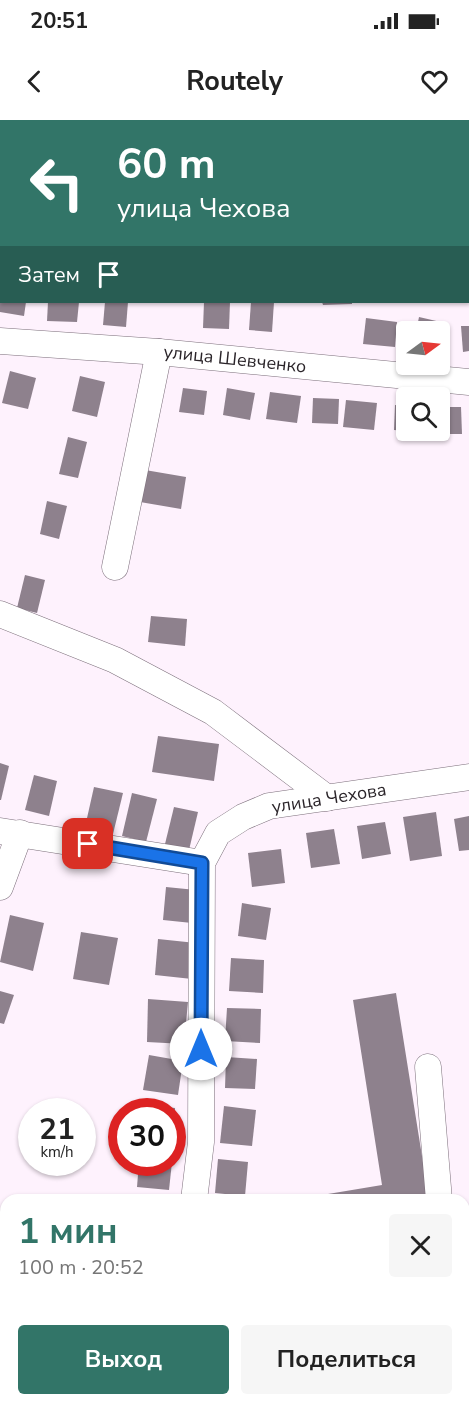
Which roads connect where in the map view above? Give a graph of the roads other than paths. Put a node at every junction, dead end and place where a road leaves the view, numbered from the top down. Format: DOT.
graph roads {
  1 [pos="0,341"];
  2 [pos="159,352"];
  3 [pos="469,382"];
  4 [pos="115,567"];
  5 [pos="0,614"];
  6 [pos="469,777"];
  7 [pos="327,798"];
  8 [pos="10,832"];
  9 [pos="202,863"];
  10 [pos="0,887"];
  11 [pos="428,1066"];
  12 [pos="195,1194"];
  13 [pos="439,1194"];
  1 -- 2 [label="street, улица Шевченко"];
  2 -- 3 [label="street, улица Шевченко"];
  2 -- 4 [label="street"];
  5 -- 7 [label="street"];
  6 -- 7 [label="street, улица Чехова"];
  7 -- 9 [label="street, улица Чехова"];
  8 -- 9 [label="street"];
  8 -- 10 [label="street"];
  9 -- 12 [label="street"];
  11 -- 13 [label="street"];
}
